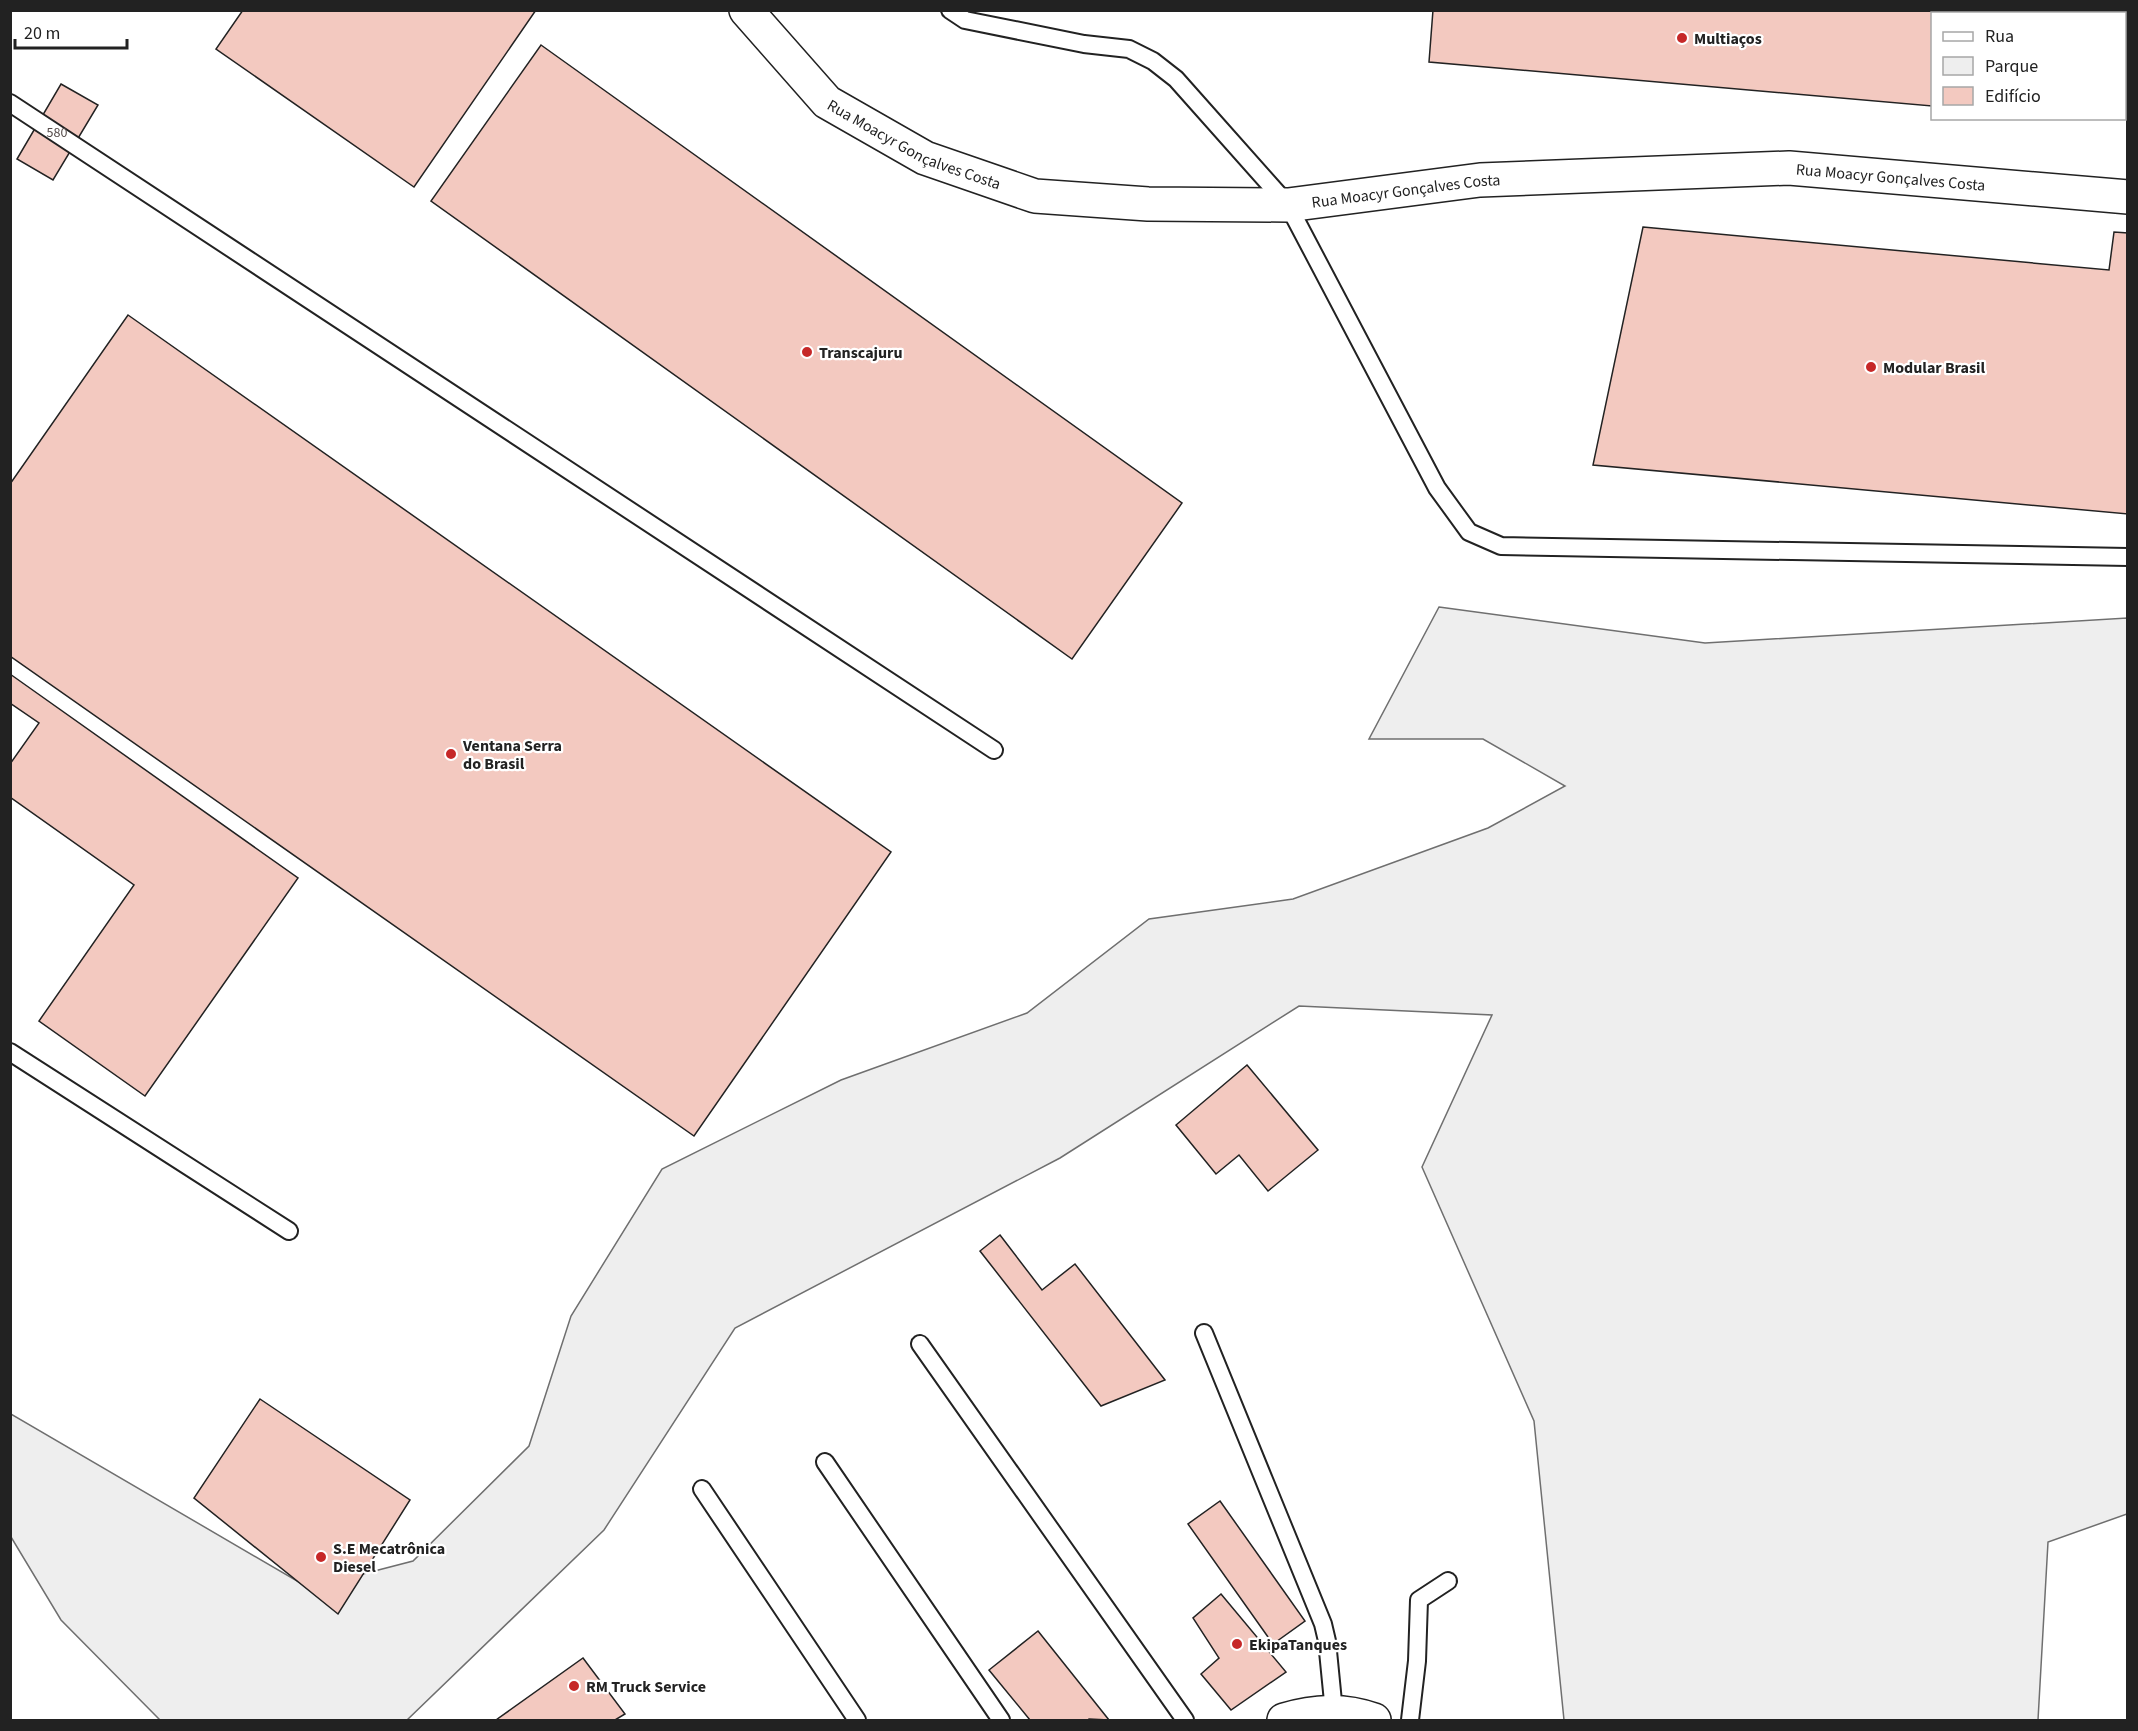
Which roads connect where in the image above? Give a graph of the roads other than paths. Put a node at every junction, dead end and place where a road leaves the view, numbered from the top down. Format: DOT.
graph roads {
  1 [pos="746,10"];
  2 [pos="950,10"];
  3 [pos="10,103"];
  4 [pos="2127,197"];
  5 [pos="1288,205"];
  6 [pos="2127,557"];
  7 [pos="994,750"];
  8 [pos="10,1052"];
  9 [pos="289,1231"];
  10 [pos="1204,1333"];
  11 [pos="920,1344"];
  12 [pos="825,1462"];
  13 [pos="702,1489"];
  14 [pos="1448,1581"];
  15 [pos="1334,1712"];
  16 [pos="857,1720"];
  17 [pos="1001,1720"];
  18 [pos="1185,1720"];
  19 [pos="1284,1720"];
  20 [pos="1374,1720"];
  21 [pos="1410,1720"];
  1 -- 5 [label="street, Rua Moacyr Gonçalves Costa"];
  2 -- 5 [label="lane"];
  3 -- 7 [label="lane"];
  4 -- 5 [label="street, Rua Moacyr Gonçalves Costa"];
  5 -- 6 [label="lane"];
  8 -- 9 [label="lane"];
  10 -- 15 [label="lane"];
  11 -- 18 [label="lane"];
  12 -- 17 [label="lane"];
  13 -- 16 [label="lane"];
  14 -- 21 [label="lane"];
  15 -- 19 [label="street"];
  15 -- 20 [label="street"];
}
